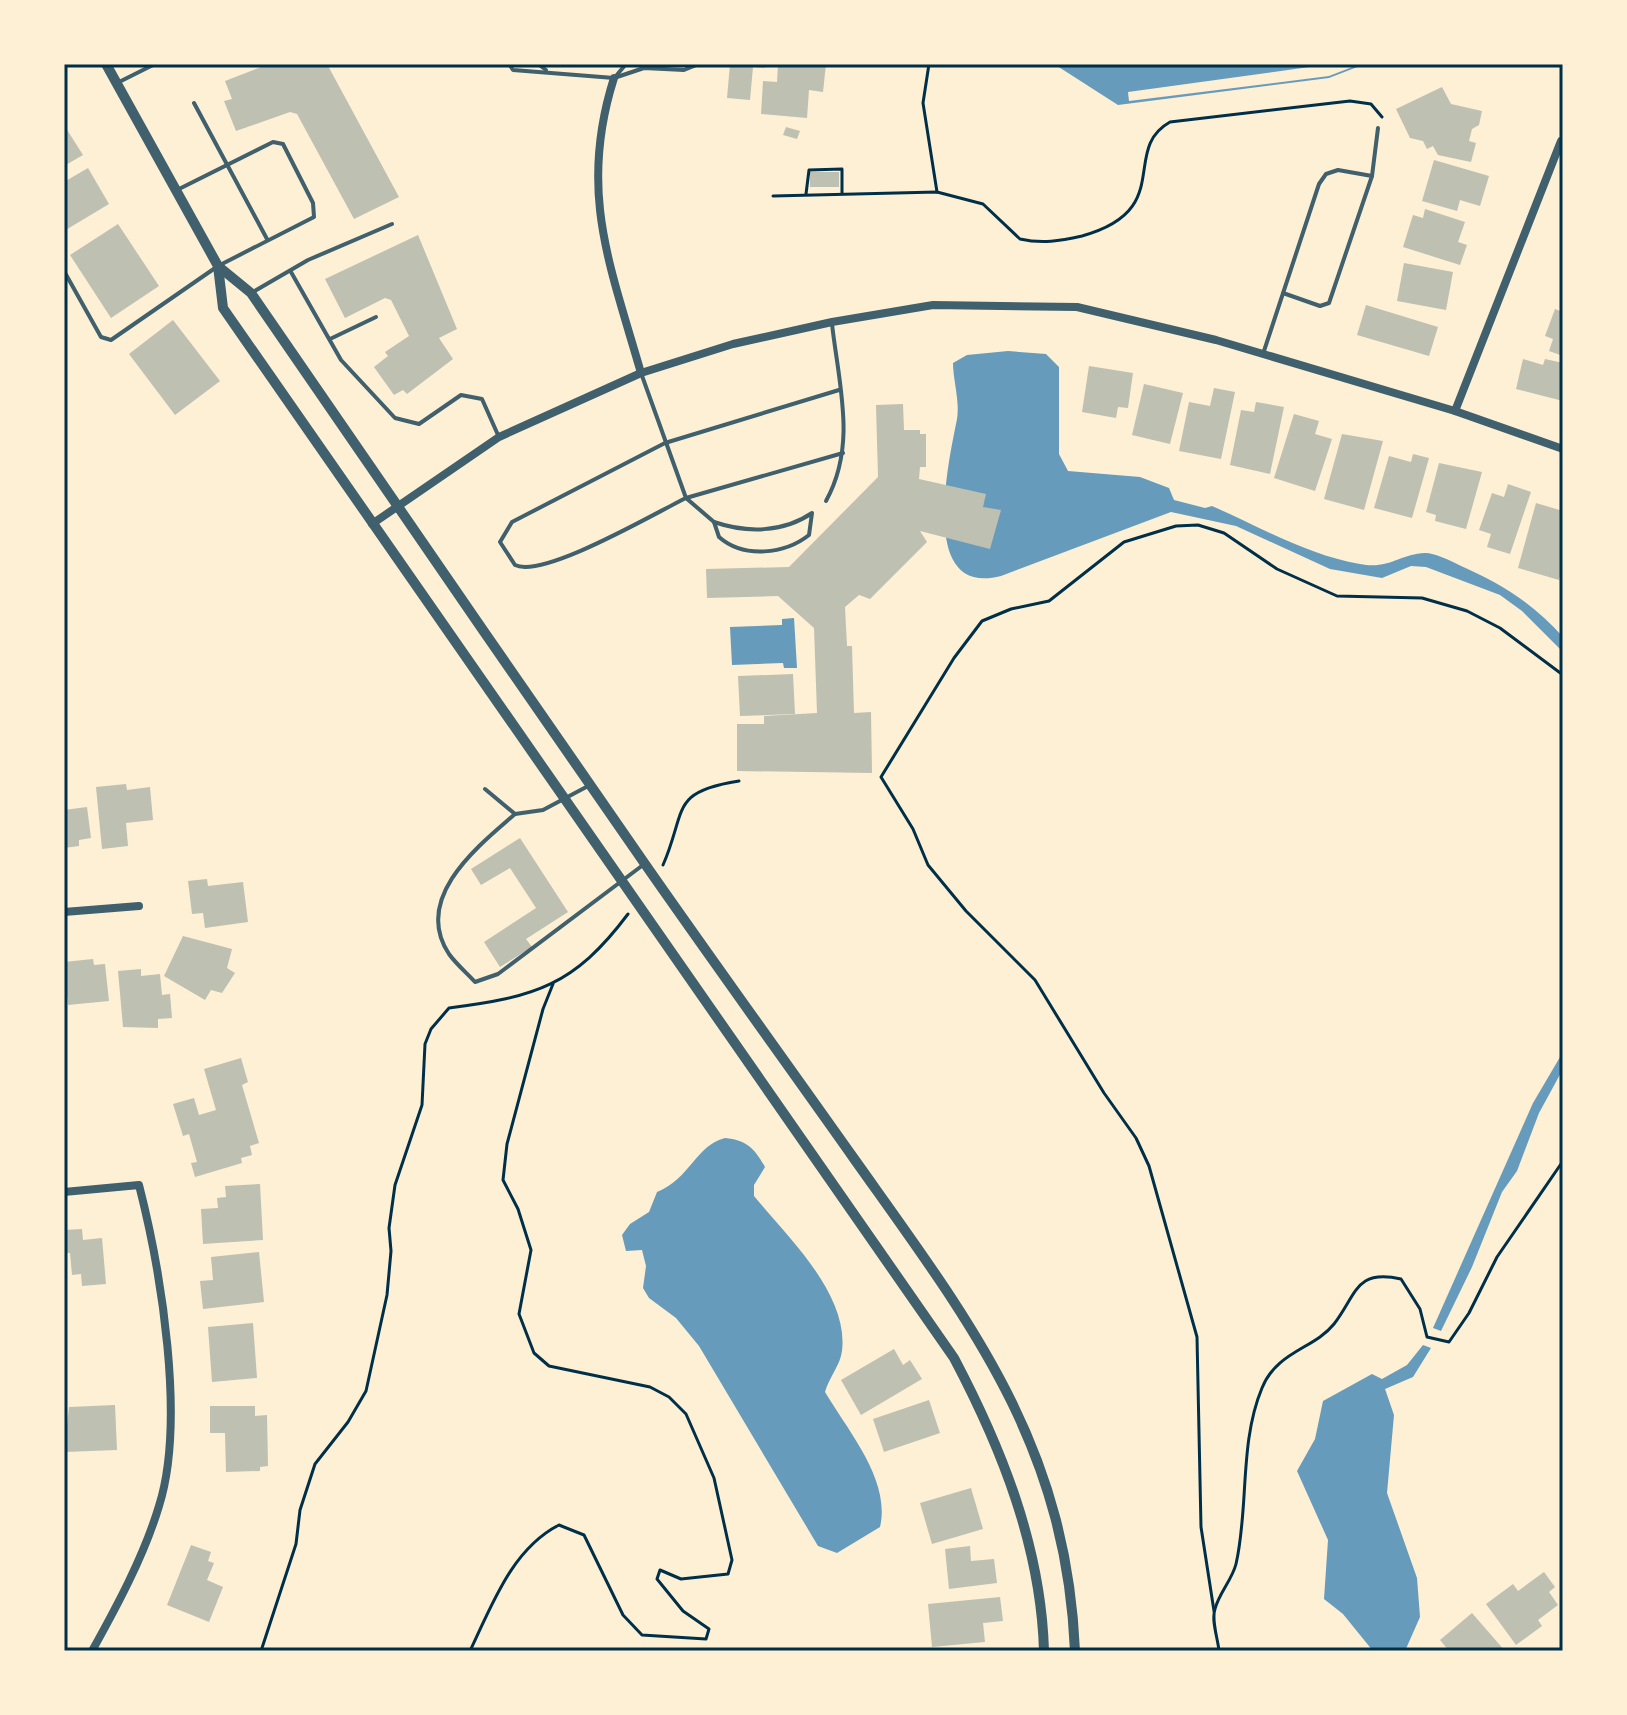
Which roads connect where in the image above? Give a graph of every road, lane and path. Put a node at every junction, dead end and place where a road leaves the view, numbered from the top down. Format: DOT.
graph roads {
  1 [pos="106,64"];
  2 [pos="155,64"];
  3 [pos="509,64"];
  4 [pos="538,64"];
  5 [pos="626,64"];
  6 [pos="699,64"];
  7 [pos="929,64"];
  8 [pos="546,70"];
  9 [pos="614,78"];
  10 [pos="116,83"];
  11 [pos="194,103"];
  12 [pos="1382,117"];
  13 [pos="1378,128"];
  14 [pos="1561,141"];
  15 [pos="226,164"];
  16 [pos="1372,176"];
  17 [pos="175,191"];
  18 [pos="937,192"];
  19 [pos="842,193"];
  20 [pos="806,194"];
  21 [pos="773,196"];
  22 [pos="392,224"];
  23 [pos="267,239"];
  24 [pos="218,266"];
  25 [pos="64,271"];
  26 [pos="291,272"];
  27 [pos="251,293"];
  28 [pos="1283,293"];
  29 [pos="376,317"];
  30 [pos="832,322"];
  31 [pos="330,339"];
  32 [pos="1263,354"];
  33 [pos="641,373"];
  34 [pos="839,390"];
  35 [pos="1455,411"];
  36 [pos="499,437"];
  37 [pos="665,443"];
  38 [pos="1563,449"];
  39 [pos="843,453"];
  40 [pos="686,498"];
  41 [pos="826,501"];
  42 [pos="397,507"];
  43 [pos="714,522"];
  44 [pos="372,524"];
  45 [pos="1563,675"];
  46 [pos="739,781"];
  47 [pos="592,783"];
  48 [pos="485,789"];
  49 [pos="563,799"];
  50 [pos="515,814"];
  51 [pos="645,864"];
  52 [pos="654,877"];
  53 [pos="622,882"];
  54 [pos="637,902"];
  55 [pos="139,906"];
  56 [pos="64,912"];
  57 [pos="553,984"];
  58 [pos="1563,1161"];
  59 [pos="64,1192"];
  60 [pos="1214,1611"];
  61 [pos="92,1651"];
  62 [pos="261,1651"];
  63 [pos="470,1651"];
  64 [pos="1044,1651"];
  65 [pos="1075,1651"];
  66 [pos="1219,1651"];
  1 -- 10 [label="street"];
  2 -- 10 [label="lane"];
  3 -- 8 [label="lane"];
  4 -- 8 [label="lane"];
  5 -- 9 [label="lane"];
  6 -- 9 [label="lane"];
  7 -- 18 [label="path"];
  8 -- 9 [label="lane"];
  9 -- 33 [label="street"];
  10 -- 17 [label="street"];
  11 -- 15 [label="lane"];
  12 -- 18 [label="path"];
  13 -- 16 [label="lane"];
  14 -- 35 [label="street"];
  15 -- 17 [label="lane"];
  15 -- 23 [label="lane"];
  15 -- 23 [label="lane"];
  16 -- 28 [label="lane"];
  16 -- 28 [label="lane"];
  17 -- 24 [label="street"];
  18 -- 19 [label="path"];
  19 -- 20 [label="path"];
  19 -- 20 [label="path"];
  20 -- 21 [label="path"];
  22 -- 26 [label="lane"];
  23 -- 24 [label="lane"];
  24 -- 25 [label="lane"];
  24 -- 27 [label="street"];
  24 -- 44 [label="street"];
  26 -- 27 [label="lane"];
  26 -- 31 [label="lane"];
  27 -- 42 [label="street"];
  28 -- 32 [label="lane"];
  29 -- 31 [label="lane"];
  30 -- 32 [label="street"];
  30 -- 33 [label="street"];
  30 -- 34 [label="lane"];
  31 -- 36 [label="lane"];
  32 -- 35 [label="street"];
  33 -- 36 [label="street"];
  33 -- 37 [label="lane"];
  34 -- 37 [label="lane"];
  34 -- 39 [label="lane"];
  35 -- 38 [label="street"];
  36 -- 42 [label="street"];
  37 -- 40 [label="lane"];
  37 -- 40 [label="lane"];
  39 -- 40 [label="lane"];
  39 -- 41 [label="lane"];
  40 -- 43 [label="lane"];
  42 -- 44 [label="street"];
  42 -- 47 [label="street"];
  43 -- 43 [label="lane"];
  44 -- 49 [label="street"];
  45 -- 60 [label="path"];
  46 -- 52 [label="path"];
  47 -- 49 [label="lane"];
  47 -- 51 [label="street"];
  48 -- 50 [label="lane"];
  49 -- 50 [label="lane"];
  49 -- 53 [label="street"];
  50 -- 53 [label="lane"];
  51 -- 52 [label="street"];
  51 -- 53 [label="lane"];
  52 -- 65 [label="street"];
  53 -- 54 [label="street"];
  54 -- 57 [label="path"];
  54 -- 64 [label="street"];
  55 -- 56 [label="street"];
  57 -- 62 [label="path"];
  57 -- 63 [label="path"];
  58 -- 60 [label="path"];
  59 -- 61 [label="street"];
  60 -- 66 [label="path"];
}
